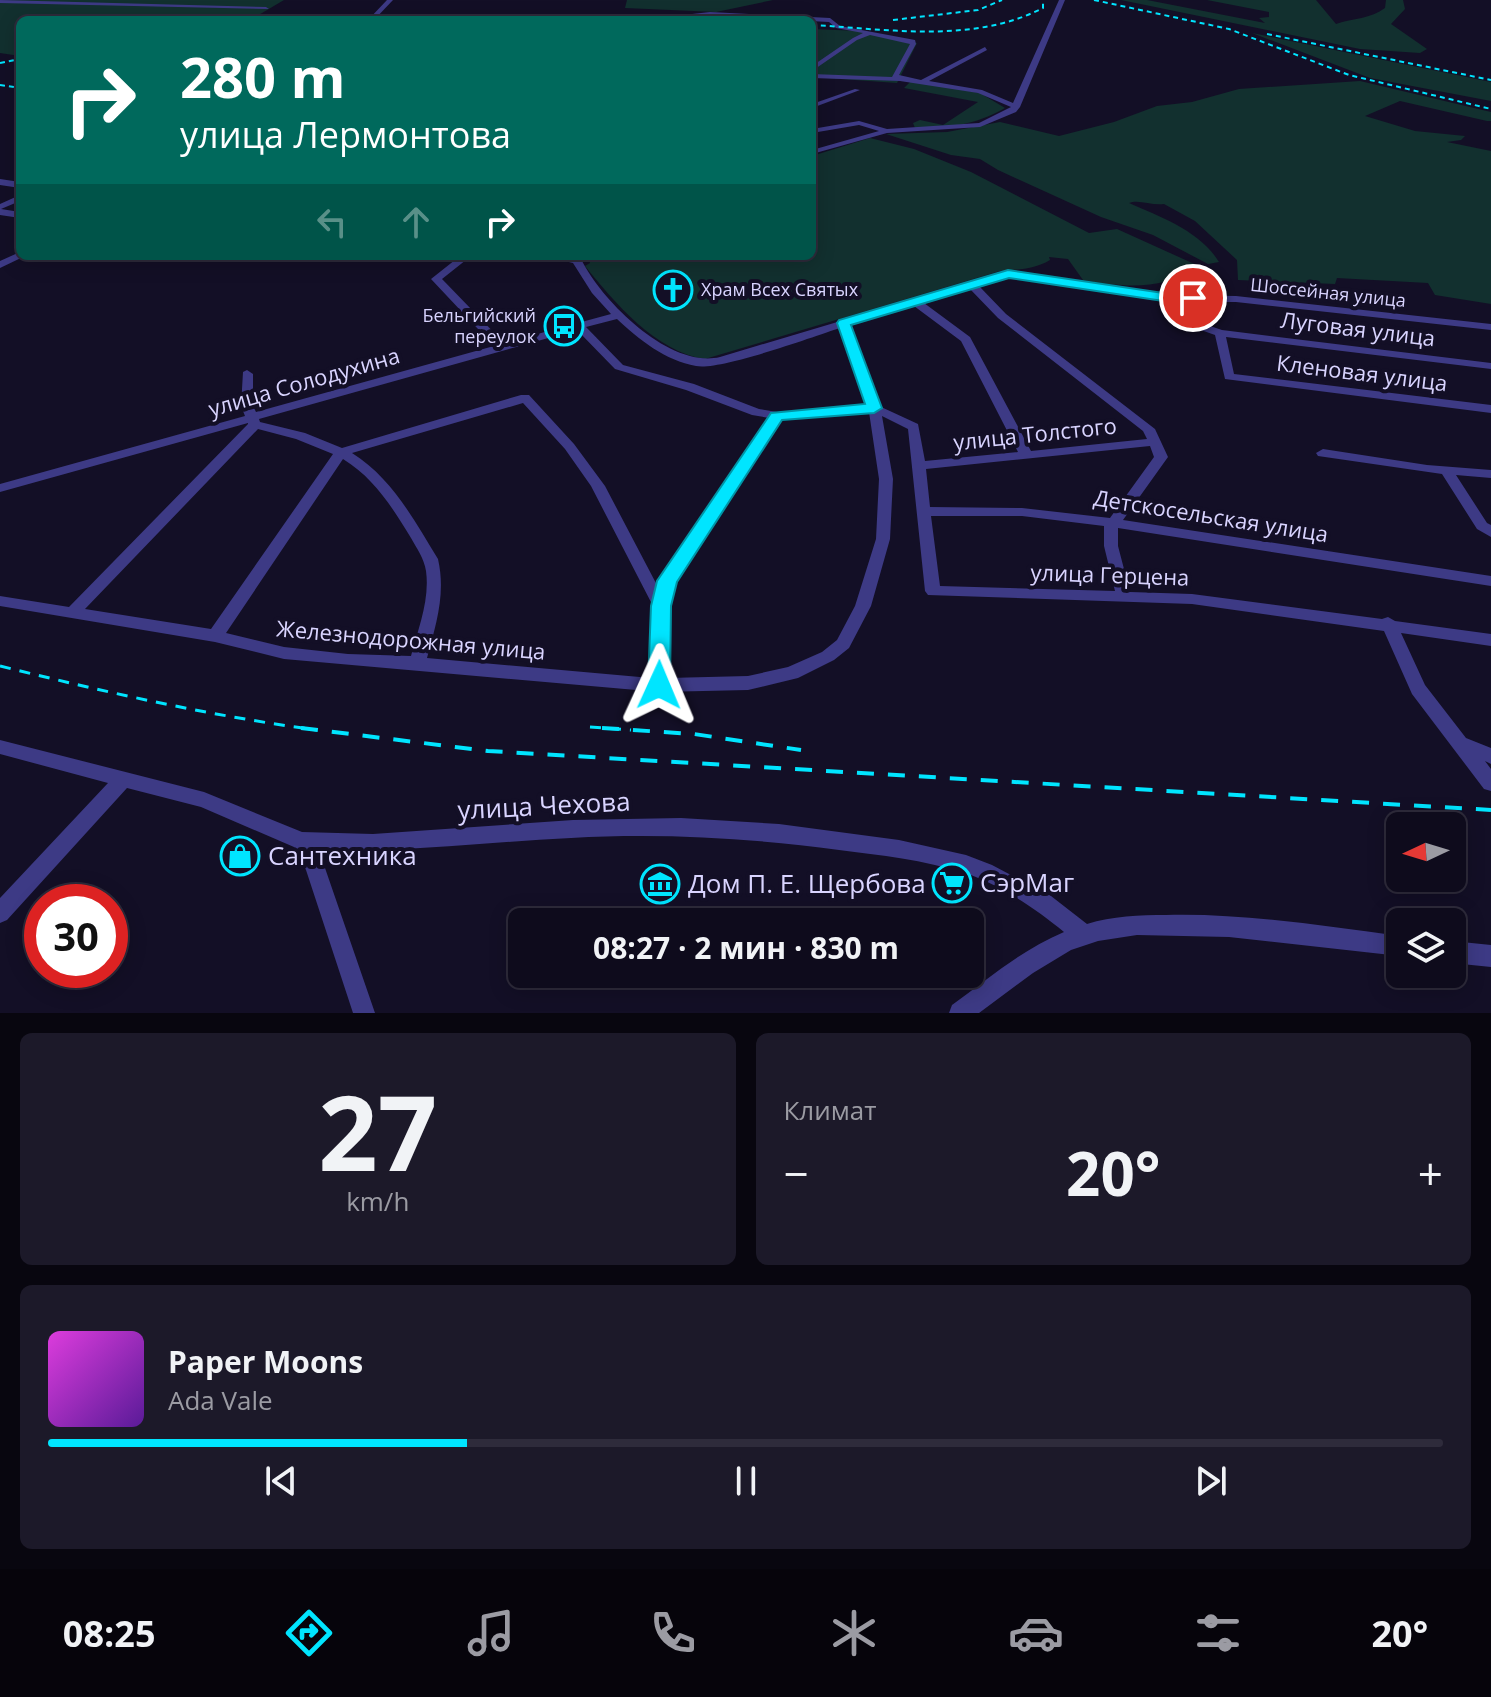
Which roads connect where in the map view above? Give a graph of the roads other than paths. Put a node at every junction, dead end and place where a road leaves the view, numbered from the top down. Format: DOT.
graph roads {
  1 [pos="390,0"];
  2 [pos="1062,0"];
  3 [pos="0,1"];
  4 [pos="266,9"];
  5 [pos="375,16"];
  6 [pos="687,16"];
  7 [pos="743,16"];
  8 [pos="816,20"];
  9 [pos="870,33"];
  10 [pos="985,49"];
  11 [pos="816,66"];
  12 [pos="816,76"];
  13 [pos="900,79"];
  14 [pos="924,81"];
  15 [pos="857,90"];
  16 [pos="816,105"];
  17 [pos="1016,107"];
  18 [pos="887,131"];
  19 [pos="816,135"];
  20 [pos="816,137"];
  21 [pos="839,144"];
  22 [pos="816,151"];
  23 [pos="461,260"];
  24 [pos="579,260"];
  25 [pos="971,284"];
  26 [pos="1193,298"];
  27 [pos="915,301"];
  28 [pos="618,315"];
  29 [pos="844,323"];
  30 [pos="579,326"];
  31 [pos="1491,327"];
  32 [pos="1220,333"];
  33 [pos="502,348"];
  34 [pos="1491,366"];
  35 [pos="247,374"];
  36 [pos="874,408"];
  37 [pos="1491,409"];
  38 [pos="777,416"];
  39 [pos="253,421"];
  40 [pos="1156,442"];
  41 [pos="341,452"];
  42 [pos="1323,453"];
  43 [pos="1026,454"];
  44 [pos="919,466"];
  45 [pos="1447,471"];
  46 [pos="1491,474"];
  47 [pos="0,488"];
  48 [pos="924,511"];
  49 [pos="1113,522"];
  50 [pos="1491,532"];
  51 [pos="1491,581"];
  52 [pos="1124,597"];
  53 [pos="0,601"];
  54 [pos="661,606"];
  55 [pos="72,613"];
  56 [pos="1388,623"];
  57 [pos="215,636"];
  58 [pos="1491,640"];
  59 [pos="417,663"];
  60 [pos="659,685"];
  61 [pos="0,747"];
  62 [pos="1484,757"];
  63 [pos="123,779"];
  64 [pos="1491,783"];
  65 [pos="301,841"];
  66 [pos="0,913"];
  67 [pos="1083,934"];
  68 [pos="1386,945"];
  69 [pos="1466,953"];
  70 [pos="1491,956"];
  71 [pos="364,1013"];
  72 [pos="960,1013"];
  1 -- 5 [label="street"];
  2 -- 17 [label="street"];
  3 -- 4 [label="street"];
  6 -- 7 [label="street"];
  8 -- 9 [label="street"];
  9 -- 11 [label="street"];
  9 -- 13 [label="street"];
  10 -- 14 [label="street"];
  12 -- 13 [label="street"];
  13 -- 14 [label="street"];
  14 -- 17 [label="street"];
  15 -- 16 [label="street"];
  17 -- 18 [label="street"];
  18 -- 19 [label="street"];
  18 -- 21 [label="street"];
  20 -- 21 [label="street"];
  21 -- 22 [label="street"];
  23 -- 33 [label="street"];
  24 -- 28 [label="street, Шоссейная улица"];
  25 -- 26 [label="street, Шоссейная улица"];
  25 -- 27 [label="street, Шоссейная улица"];
  25 -- 40 [label="street"];
  26 -- 31 [label="street, Шоссейная улица"];
  26 -- 32 [label="street"];
  27 -- 29 [label="street, Шоссейная улица"];
  27 -- 43 [label="street"];
  28 -- 29 [label="street, Шоссейная улица"];
  28 -- 30 [label="street, улица Солодухина"];
  29 -- 36 [label="street, Железнодорожная улица"];
  30 -- 33 [label="street, улица Солодухина"];
  30 -- 38 [label="street"];
  32 -- 34 [label="street, Луговая улица"];
  32 -- 37 [label="street, Кленовая улица"];
  33 -- 39 [label="street, улица Солодухина"];
  35 -- 39 [label="street"];
  36 -- 38 [label="street"];
  36 -- 44 [label="street, улица Герцена"];
  36 -- 60 [label="street, Железнодорожная улица"];
  38 -- 54 [label="street"];
  39 -- 41 [label="street"];
  39 -- 47 [label="street, улица Солодухина"];
  39 -- 55 [label="street"];
  40 -- 43 [label="street, улица Толстого"];
  40 -- 49 [label="street"];
  41 -- 54 [label="street"];
  41 -- 57 [label="street"];
  41 -- 59 [label="street"];
  42 -- 45 [label="street"];
  43 -- 44 [label="street, улица Толстого"];
  44 -- 48 [label="street, улица Герцена"];
  45 -- 46 [label="street"];
  45 -- 50 [label="street"];
  48 -- 49 [label="street, Детскосельская улица"];
  48 -- 52 [label="street, улица Герцена"];
  49 -- 51 [label="street, Детскосельская улица"];
  49 -- 52 [label="street"];
  52 -- 56 [label="street, улица Герцена"];
  53 -- 55 [label="street, Железнодорожная улица"];
  54 -- 60 [label="street"];
  55 -- 57 [label="street, Железнодорожная улица"];
  56 -- 58 [label="street, улица Герцена"];
  56 -- 62 [label="street"];
  57 -- 59 [label="street, Железнодорожная улица"];
  59 -- 60 [label="street, Железнодорожная улица"];
  61 -- 63 [label="street, улица Чехова"];
  62 -- 64 [label="street"];
  63 -- 65 [label="street, улица Чехова"];
  63 -- 66 [label="street"];
  65 -- 67 [label="street, улица Чехова"];
  65 -- 71 [label="street"];
  67 -- 68 [label="street"];
  67 -- 72 [label="street"];
  69 -- 70 [label="street"];
}
